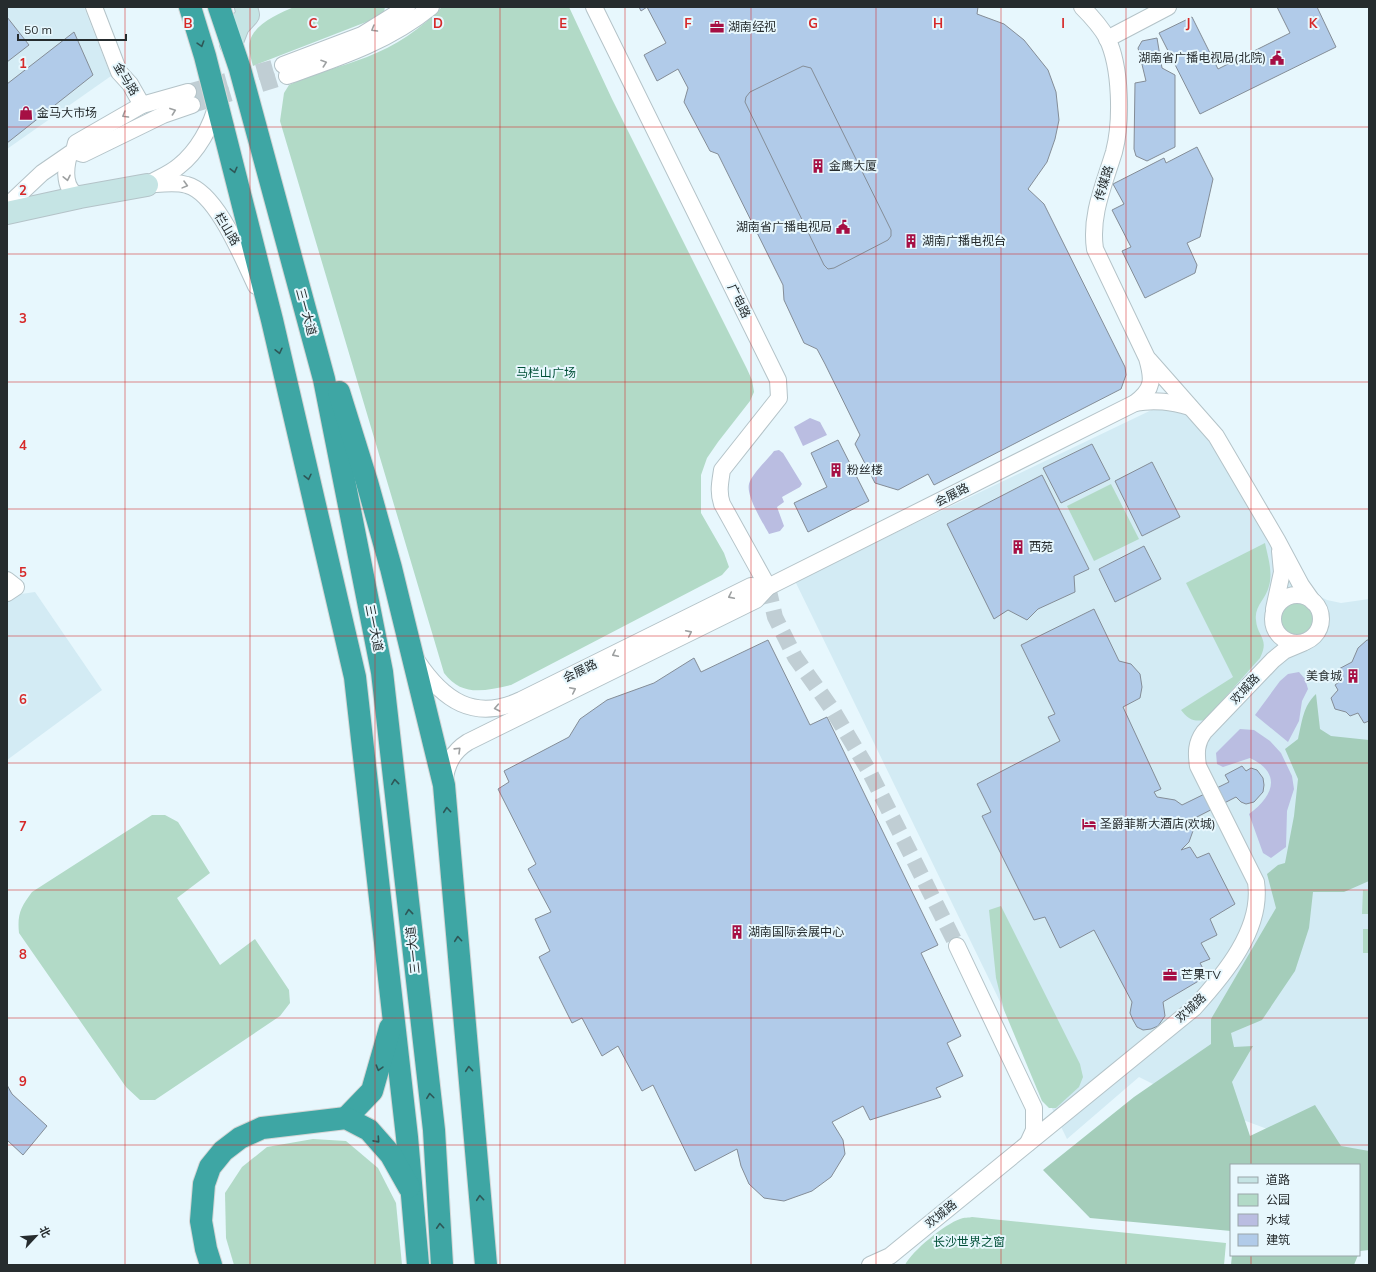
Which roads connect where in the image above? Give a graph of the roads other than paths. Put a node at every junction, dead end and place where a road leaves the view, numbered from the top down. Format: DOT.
graph roads {
  1 [pos="94,7"];
  2 [pos="190,7"];
  3 [pos="219,7"];
  4 [pos="407,7"];
  5 [pos="431,7"];
  6 [pos="594,7"];
  7 [pos="1082,7"];
  8 [pos="1168,7"];
  9 [pos="251,10"];
  10 [pos="394,13"];
  11 [pos="1107,38"];
  12 [pos="231,44"];
  13 [pos="217,103"];
  14 [pos="142,105"];
  15 [pos="255,125"];
  16 [pos="71,153"];
  17 [pos="147,185"];
  18 [pos="80,197"];
  19 [pos="7,206"];
  20 [pos="7,214"];
  21 [pos="272,320"];
  22 [pos="1146,358"];
  23 [pos="1135,403"];
  24 [pos="1190,407"];
  25 [pos="1278,540"];
  26 [pos="7,580"];
  27 [pos="768,587"];
  28 [pos="7,593"];
  29 [pos="1313,602"];
  30 [pos="1273,620"];
  31 [pos="1303,643"];
  32 [pos="410,645"];
  33 [pos="1273,660"];
  34 [pos="444,785"];
  35 [pos="957,946"];
  36 [pos="393,1017"];
  37 [pos="346,1118"];
  38 [pos="1028,1144"];
  39 [pos="413,1193"];
  40 [pos="208,1257"];
  41 [pos="890,1261"];
  42 [pos="418,1265"];
  43 [pos="442,1265"];
  44 [pos="486,1265"];
  45 [pos="870,1265"];
  1 -- 14 [label="street, 金马路"];
  2 -- 13 [label="highway, one-way"];
  3 -- 12 [label="highway, 三一大道"];
  4 -- 10 [label="street"];
  10 -- 5 [label="street, one-way"];
  6 -- 27 [label="street, 广电路"];
  7 -- 11 [label="street, 传媒路"];
  8 -- 11 [label="street"];
  9 -- 12 [label="street"];
  11 -- 22 [label="street, 传媒路"];
  12 -- 15 [label="highway, 三一大道"];
  13 -- 17 [label="street, 栏山路"];
  13 -- 21 [label="highway, one-way"];
  14 -- 16 [label="street, one-way"];
  16 -- 14 [label="street, one-way"];
  15 -- 32 [label="highway"];
  43 -- 15 [label="highway, 三一大道, one-way"];
  16 -- 18 [label="street, one-way"];
  16 -- 19 [label="street"];
  17 -- 18 [label="street, 栏山路"];
  17 -- 21 [label="street, 栏山路, one-way"];
  18 -- 20 [label="street, 栏山路"];
  21 -- 36 [label="highway, one-way"];
  22 -- 23 [label="street"];
  22 -- 24 [label="street"];
  23 -- 24 [label="street"];
  23 -- 27 [label="street, 会展路"];
  24 -- 25 [label="street"];
  25 -- 29 [label="street"];
  25 -- 30 [label="street"];
  26 -- 28 [label="street"];
  27 -- 32 [label="street, 会展路, one-way"];
  34 -- 27 [label="street, 会展路, one-way"];
  29 -- 30 [label="street"];
  29 -- 31 [label="street"];
  30 -- 31 [label="street"];
  30 -- 33 [label="street"];
  31 -- 33 [label="street, 欢城路"];
  32 -- 34 [label="highway"];
  33 -- 38 [label="street, 欢城路"];
  44 -- 34 [label="highway, one-way"];
  35 -- 38 [label="street"];
  36 -- 37 [label="highway, one-way"];
  36 -- 39 [label="highway"];
  37 -- 39 [label="highway, one-way"];
  37 -- 40 [label="highway"];
  38 -- 41 [label="street, 欢城路"];
  39 -- 42 [label="highway"];
  41 -- 45 [label="street, 欢城路"];
}
